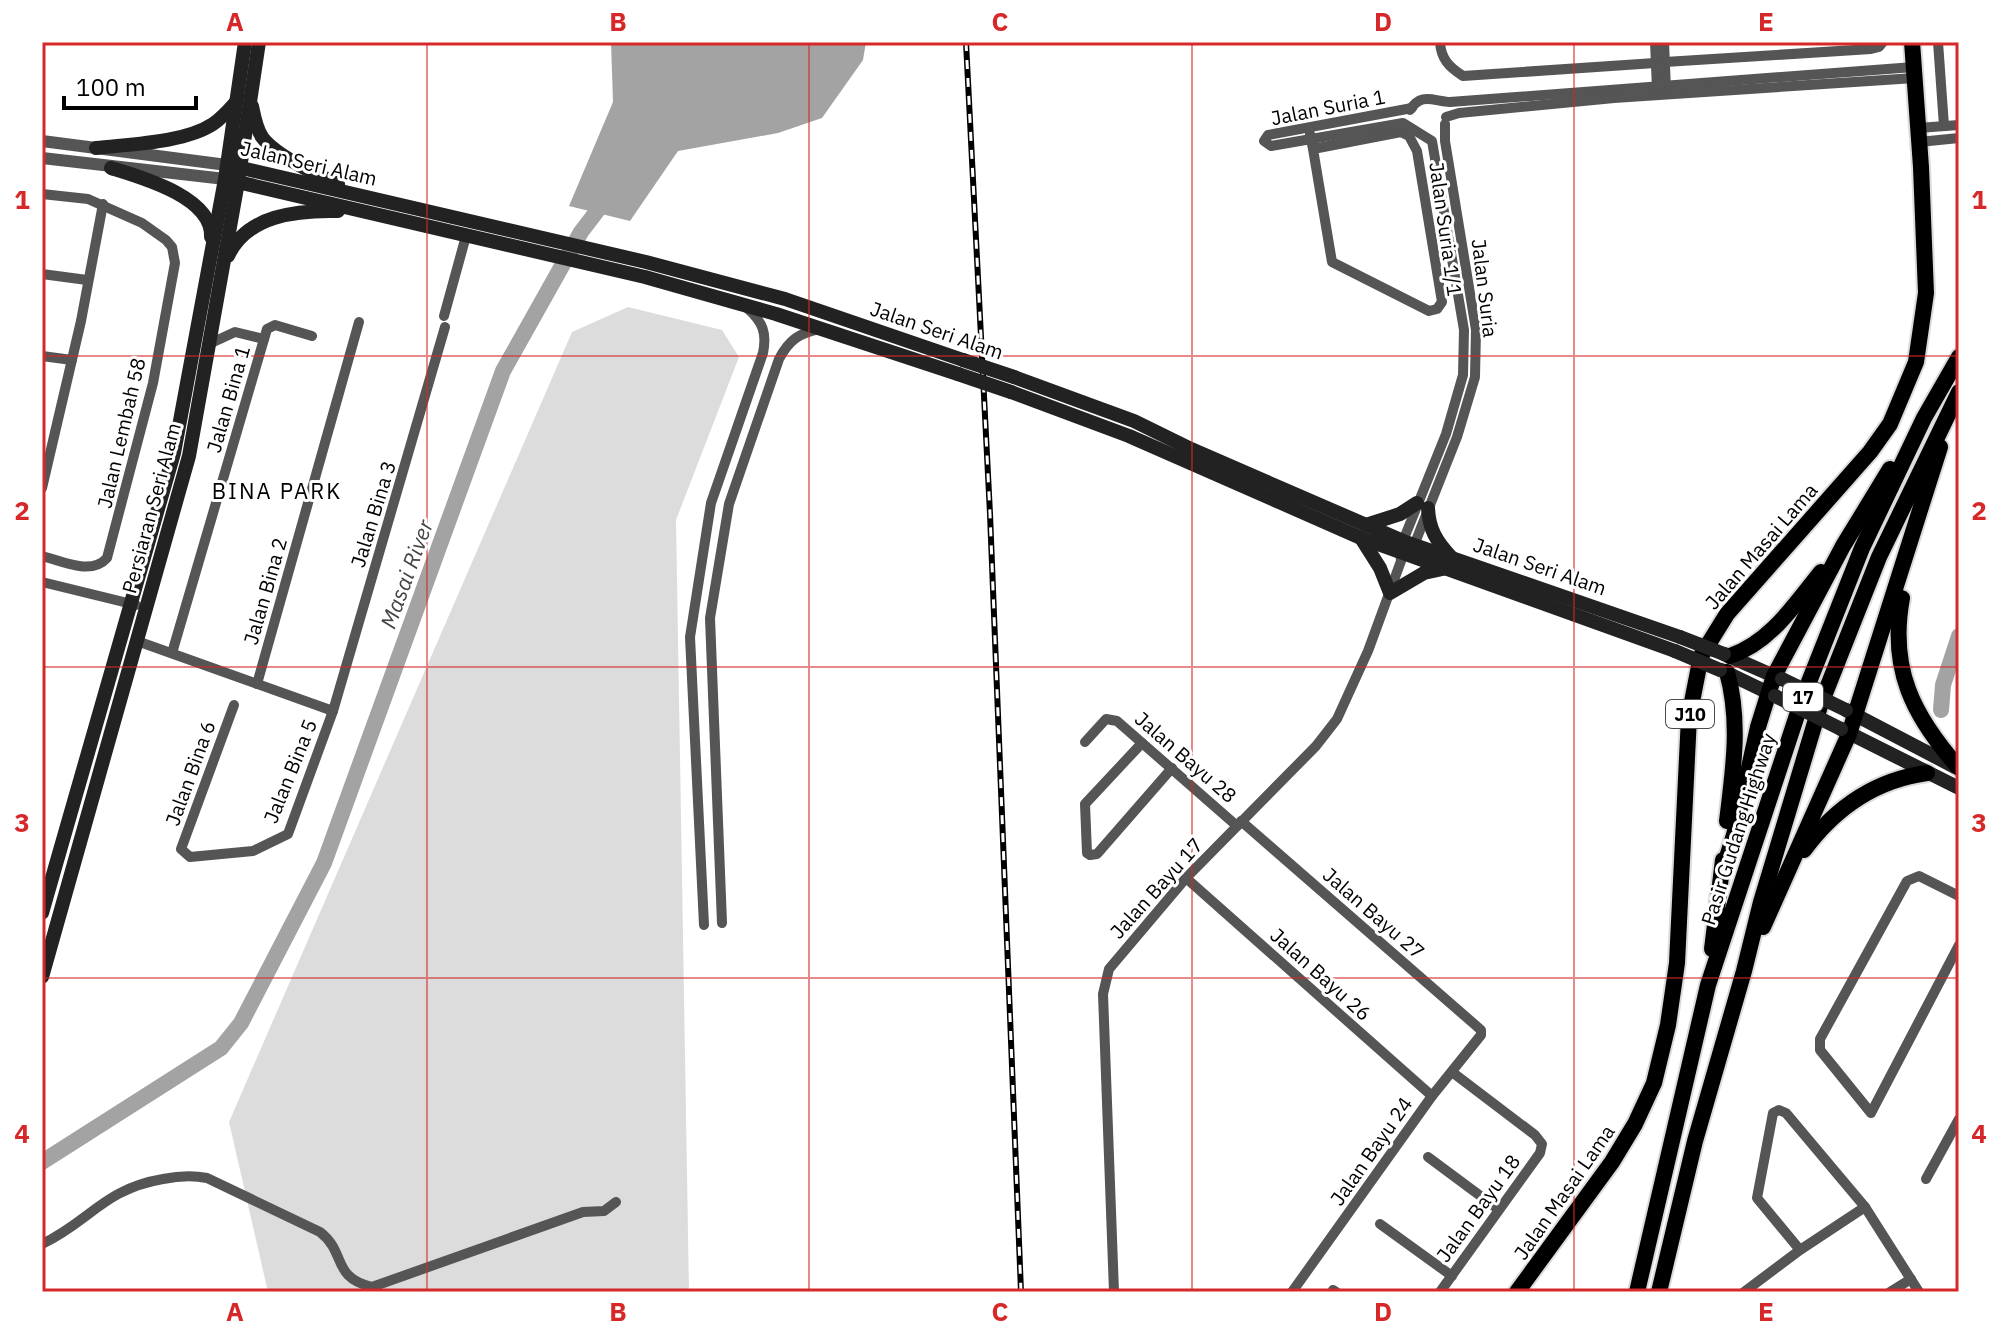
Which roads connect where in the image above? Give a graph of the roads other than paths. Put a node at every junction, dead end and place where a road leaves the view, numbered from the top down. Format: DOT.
graph roads {
  1 [pos="245,42"];
  2 [pos="259,42"];
  3 [pos="1440,42"];
  4 [pos="1655,42"];
  5 [pos="1664,42"];
  6 [pos="1883,42"];
  7 [pos="1912,42"];
  8 [pos="1938,42"];
  9 [pos="1660,63"];
  10 [pos="1914,73"];
  11 [pos="1662,90"];
  12 [pos="243,100"];
  13 [pos="1439,101"];
  14 [pos="1412,108"];
  15 [pos="1446,120"];
  16 [pos="1959,125"];
  17 [pos="1944,126"];
  18 [pos="1414,128"];
  19 [pos="1424,134"];
  20 [pos="1919,135"];
  21 [pos="1959,138"];
  22 [pos="1311,139"];
  23 [pos="42,141"];
  24 [pos="96,148"];
  25 [pos="42,158"];
  26 [pos="111,168"];
  27 [pos="232,173"];
  28 [pos="1421,179"];
  29 [pos="42,194"];
  30 [pos="103,204"];
  31 [pos="371,204"];
  32 [pos="1444,206"];
  33 [pos="466,236"];
  34 [pos="216,267"];
  35 [pos="42,274"];
  36 [pos="87,280"];
  37 [pos="744,305"];
  38 [pos="359,322"];
  39 [pos="822,329"];
  40 [pos="312,336"];
  41 [pos="264,339"];
  42 [pos="209,344"];
  43 [pos="42,356"];
  44 [pos="1959,357"];
  45 [pos="72,360"];
  46 [pos="960,367"];
  47 [pos="1959,392"];
  48 [pos="1924,418"];
  49 [pos="42,488"];
  50 [pos="1423,506"];
  51 [pos="1363,532"];
  52 [pos="1913,537"];
  53 [pos="1843,546"];
  54 [pos="1406,551"];
  55 [pos="42,556"];
  56 [pos="1449,562"];
  57 [pos="42,582"];
  58 [pos="1390,593"];
  59 [pos="138,605"];
  60 [pos="137,641"];
  61 [pos="172,653"];
  62 [pos="1725,663"];
  63 [pos="1778,677"];
  64 [pos="257,684"];
  65 [pos="1771,694"];
  66 [pos="234,705"];
  67 [pos="333,711"];
  68 [pos="1850,712"];
  69 [pos="1845,732"];
  70 [pos="1085,742"];
  71 [pos="1142,743"];
  72 [pos="1172,768"];
  73 [pos="1959,768"];
  74 [pos="1927,773"];
  75 [pos="1959,788"];
  76 [pos="1239,824"];
  77 [pos="184,854"];
  78 [pos="1723,870"];
  79 [pos="1186,878"];
  80 [pos="1776,896"];
  81 [pos="1959,896"];
  82 [pos="42,913"];
  83 [pos="722,923"];
  84 [pos="704,925"];
  85 [pos="1959,945"];
  86 [pos="1744,971"];
  87 [pos="42,977"];
  88 [pos="1708,985"];
  89 [pos="1481,1033"];
  90 [pos="1452,1072"];
  91 [pos="1432,1096"];
  92 [pos="1959,1121"];
  93 [pos="1428,1157"];
  94 [pos="1926,1179"];
  95 [pos="616,1202"];
  96 [pos="1865,1207"];
  97 [pos="1498,1209"];
  98 [pos="1380,1224"];
  99 [pos="42,1244"];
  100 [pos="1800,1250"];
  101 [pos="1452,1276"];
  102 [pos="1911,1279"];
  103 [pos="1114,1292"];
  104 [pos="1292,1292"];
  105 [pos="1440,1292"];
  106 [pos="1517,1292"];
  107 [pos="1637,1292"];
  108 [pos="1659,1292"];
  109 [pos="1744,1292"];
  110 [pos="1890,1292"];
  111 [pos="1919,1292"];
  1 -- 12 [label="main road, Persiaran Seri Alam"];
  2 -- 12 [label="main road, Persiaran Seri Alam"];
  3 -- 9 [label="street"];
  4 -- 9 [label="street"];
  5 -- 9 [label="street"];
  6 -- 9 [label="street"];
  7 -- 10 [label="main road, Jalan Masai Lama / J10"];
  8 -- 17 [label="street"];
  9 -- 11 [label="street"];
  10 -- 11 [label="street"];
  10 -- 11 [label="street"];
  10 -- 20 [label="main road, Jalan Masai Lama / J10"];
  11 -- 13 [label="street"];
  11 -- 15 [label="street"];
  12 -- 24 [label="main road"];
  12 -- 27 [label="main road, Persiaran Seri Alam"];
  12 -- 31 [label="main road"];
  13 -- 14 [label="street"];
  13 -- 15 [label="street"];
  14 -- 18 [label="street"];
  14 -- 22 [label="street, Jalan Suria 1"];
  15 -- 19 [label="street"];
  15 -- 50 [label="street, Jalan Suria"];
  16 -- 17 [label="street"];
  17 -- 20 [label="street"];
  18 -- 19 [label="street"];
  18 -- 22 [label="street, Jalan Suria 1"];
  19 -- 32 [label="street, Jalan Suria"];
  20 -- 21 [label="street"];
  20 -- 106 [label="main road, Jalan Masai Lama / J10"];
  22 -- 28 [label="street, Jalan Suria 1/1"];
  22 -- 28 [label="street, Jalan Suria 1/1"];
  23 -- 24 [label="street, Jalan Seri Alam"];
  24 -- 27 [label="street, Jalan Seri Alam"];
  25 -- 26 [label="street, Jalan Seri Alam"];
  26 -- 27 [label="street, Jalan Seri Alam"];
  26 -- 34 [label="main road"];
  27 -- 31 [label="main road, Jalan Seri Alam"];
  27 -- 34 [label="main road, Persiaran Seri Alam"];
  28 -- 32 [label="street"];
  29 -- 30 [label="street"];
  30 -- 36 [label="street"];
  30 -- 55 [label="street, Jalan Lembah 58"];
  31 -- 33 [label="main road, Jalan Seri Alam"];
  31 -- 34 [label="main road"];
  31 -- 46 [label="main road, Jalan Seri Alam"];
  32 -- 50 [label="street, Jalan Suria"];
  33 -- 37 [label="main road, Jalan Seri Alam"];
  33 -- 67 [label="street, Jalan Bina 3"];
  34 -- 42 [label="main road, Persiaran Seri Alam"];
  34 -- 59 [label="main road, Persiaran Seri Alam"];
  35 -- 36 [label="street"];
  36 -- 45 [label="street"];
  37 -- 39 [label="main road, Jalan Seri Alam"];
  37 -- 84 [label="street"];
  38 -- 64 [label="street, Jalan Bina 2"];
  39 -- 46 [label="main road, Jalan Seri Alam"];
  39 -- 83 [label="street"];
  40 -- 41 [label="street"];
  41 -- 42 [label="street"];
  41 -- 61 [label="street, Jalan Bina 1"];
  42 -- 59 [label="main road, Persiaran Seri Alam"];
  43 -- 45 [label="street"];
  44 -- 48 [label="main road, Pasir Gudang Highway / 17"];
  45 -- 49 [label="street"];
  46 -- 51 [label="main road, Jalan Seri Alam, bridge"];
  46 -- 51 [label="main road, Jalan Seri Alam, bridge"];
  47 -- 52 [label="main road"];
  47 -- 86 [label="main road, Pasir Gudang Highway / 17"];
  48 -- 53 [label="main road"];
  48 -- 88 [label="main road, Pasir Gudang Highway / 17"];
  50 -- 51 [label="main road"];
  50 -- 54 [label="street, Jalan Suria"];
  50 -- 56 [label="main road"];
  51 -- 54 [label="main road, Jalan Seri Alam"];
  51 -- 58 [label="main road"];
  52 -- 68 [label="main road"];
  52 -- 73 [label="main road"];
  53 -- 62 [label="main road"];
  53 -- 63 [label="main road"];
  54 -- 56 [label="main road, Jalan Seri Alam"];
  54 -- 58 [label="street, Jalan Bayu 17"];
  56 -- 58 [label="main road"];
  56 -- 62 [label="main road, Jalan Seri Alam, bridge"];
  57 -- 59 [label="street"];
  58 -- 76 [label="street, Jalan Bayu 17"];
  59 -- 60 [label="main road, Persiaran Seri Alam"];
  59 -- 82 [label="main road, Persiaran Seri Alam"];
  60 -- 61 [label="street"];
  60 -- 87 [label="main road, Persiaran Seri Alam"];
  61 -- 64 [label="street"];
  62 -- 63 [label="main road, Jalan Seri Alam"];
  62 -- 65 [label="main road, Jalan Seri Alam"];
  62 -- 78 [label="main road"];
  63 -- 65 [label="main road"];
  63 -- 68 [label="main road, Jalan Seri Alam, bridge"];
  64 -- 67 [label="street"];
  65 -- 69 [label="main road, Jalan Seri Alam, bridge"];
  65 -- 78 [label="main road"];
  66 -- 77 [label="street, Jalan Bina 6"];
  67 -- 77 [label="street, Jalan Bina 5"];
  68 -- 69 [label="main road"];
  68 -- 73 [label="main road, Jalan Seri Alam"];
  69 -- 74 [label="main road, Jalan Seri Alam"];
  69 -- 80 [label="main road"];
  70 -- 71 [label="street, Jalan Bayu 28"];
  71 -- 72 [label="street, Jalan Bayu 28"];
  71 -- 72 [label="street"];
  72 -- 76 [label="street, Jalan Bayu 28"];
  74 -- 75 [label="main road, Jalan Seri Alam"];
  74 -- 80 [label="main road"];
  76 -- 79 [label="street, Jalan Bayu 17"];
  76 -- 89 [label="street, Jalan Bayu 27"];
  78 -- 88 [label="main road"];
  79 -- 91 [label="street, Jalan Bayu 26"];
  79 -- 103 [label="street, Jalan Bayu 17"];
  80 -- 86 [label="main road"];
  81 -- 85 [label="street"];
  86 -- 108 [label="main road, Pasir Gudang Highway / 17"];
  88 -- 107 [label="main road, Pasir Gudang Highway / 17"];
  89 -- 90 [label="street, Jalan Bayu 24"];
  90 -- 91 [label="street, Jalan Bayu 24"];
  90 -- 97 [label="street, Jalan Bayu 18"];
  91 -- 104 [label="street, Jalan Bayu 24"];
  92 -- 94 [label="street"];
  93 -- 97 [label="street"];
  95 -- 99 [label="street"];
  96 -- 100 [label="street"];
  96 -- 100 [label="street"];
  96 -- 102 [label="street"];
  97 -- 101 [label="street, Jalan Bayu 18"];
  98 -- 101 [label="street"];
  100 -- 109 [label="street"];
  101 -- 105 [label="street, Jalan Bayu 18"];
  102 -- 110 [label="street"];
  102 -- 111 [label="street"];
}
